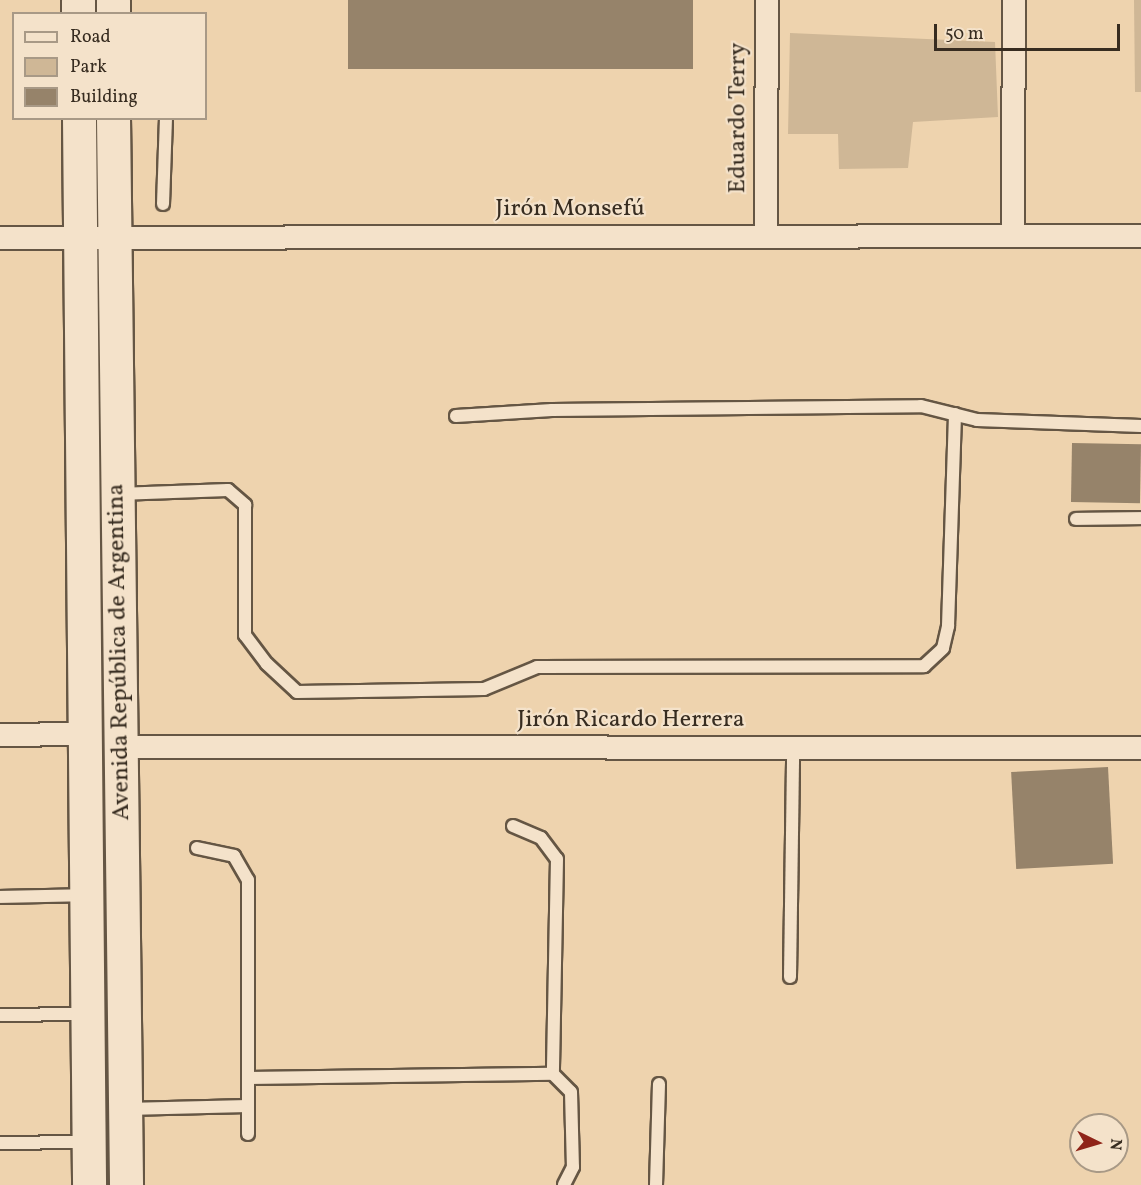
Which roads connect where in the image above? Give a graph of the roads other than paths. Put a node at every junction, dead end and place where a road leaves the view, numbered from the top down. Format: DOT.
graph roads {
  1 [pos="767,0"];
  2 [pos="1014,0"];
  3 [pos="79,120"];
  4 [pos="114,120"];
  5 [pos="166,120"];
  6 [pos="163,204"];
  7 [pos="765,236"];
  8 [pos="1013,236"];
  9 [pos="1141,236"];
  10 [pos="0,238"];
  11 [pos="80,238"];
  12 [pos="114,238"];
  13 [pos="955,414"];
  14 [pos="456,416"];
  15 [pos="1141,426"];
  16 [pos="118,494"];
  17 [pos="1141,518"];
  18 [pos="1076,519"];
  19 [pos="86,734"];
  20 [pos="0,735"];
  21 [pos="122,747"];
  22 [pos="793,748"];
  23 [pos="1141,748"];
  24 [pos="513,826"];
  25 [pos="197,848"];
  26 [pos="87,895"];
  27 [pos="0,897"];
  28 [pos="790,977"];
  29 [pos="88,1014"];
  30 [pos="0,1015"];
  31 [pos="554,1074"];
  32 [pos="248,1078"];
  33 [pos="659,1084"];
  34 [pos="248,1106"];
  35 [pos="125,1108"];
  36 [pos="248,1134"];
  37 [pos="89,1142"];
  38 [pos="0,1143"];
  39 [pos="89,1185"];
  40 [pos="126,1185"];
  41 [pos="564,1185"];
  42 [pos="656,1185"];
  1 -- 7 [label="street, Eduardo Terry"];
  2 -- 8 [label="street"];
  3 -- 11 [label="main road, Avenida República de Argentina"];
  4 -- 12 [label="main road, Avenida República de Argentina"];
  5 -- 6 [label="lane"];
  7 -- 8 [label="street, Jirón Monsefú"];
  7 -- 12 [label="street, Jirón Monsefú"];
  8 -- 9 [label="street, Jirón Monsefú"];
  10 -- 11 [label="street, Jirón Monsefú"];
  11 -- 12 [label="street, Jirón Monsefú"];
  11 -- 19 [label="main road, Avenida República de Argentina"];
  12 -- 16 [label="main road, Avenida República de Argentina"];
  13 -- 14 [label="lane"];
  13 -- 15 [label="lane"];
  13 -- 16 [label="lane"];
  16 -- 21 [label="main road, Avenida República de Argentina"];
  17 -- 18 [label="lane"];
  19 -- 20 [label="street"];
  19 -- 26 [label="main road, Avenida República de Argentina"];
  21 -- 22 [label="street, Jirón Ricardo Herrera"];
  21 -- 35 [label="main road, Avenida República de Argentina"];
  22 -- 23 [label="street, Jirón Ricardo Herrera"];
  22 -- 28 [label="lane"];
  24 -- 31 [label="lane"];
  25 -- 32 [label="lane"];
  26 -- 27 [label="lane"];
  26 -- 29 [label="main road, Avenida República de Argentina"];
  29 -- 30 [label="lane"];
  29 -- 37 [label="main road, Avenida República de Argentina"];
  31 -- 32 [label="lane"];
  31 -- 41 [label="lane"];
  32 -- 34 [label="lane"];
  33 -- 42 [label="lane"];
  34 -- 35 [label="lane"];
  34 -- 36 [label="lane"];
  35 -- 40 [label="main road, Avenida República de Argentina"];
  37 -- 38 [label="lane"];
  37 -- 39 [label="main road, Avenida República de Argentina"];
}
